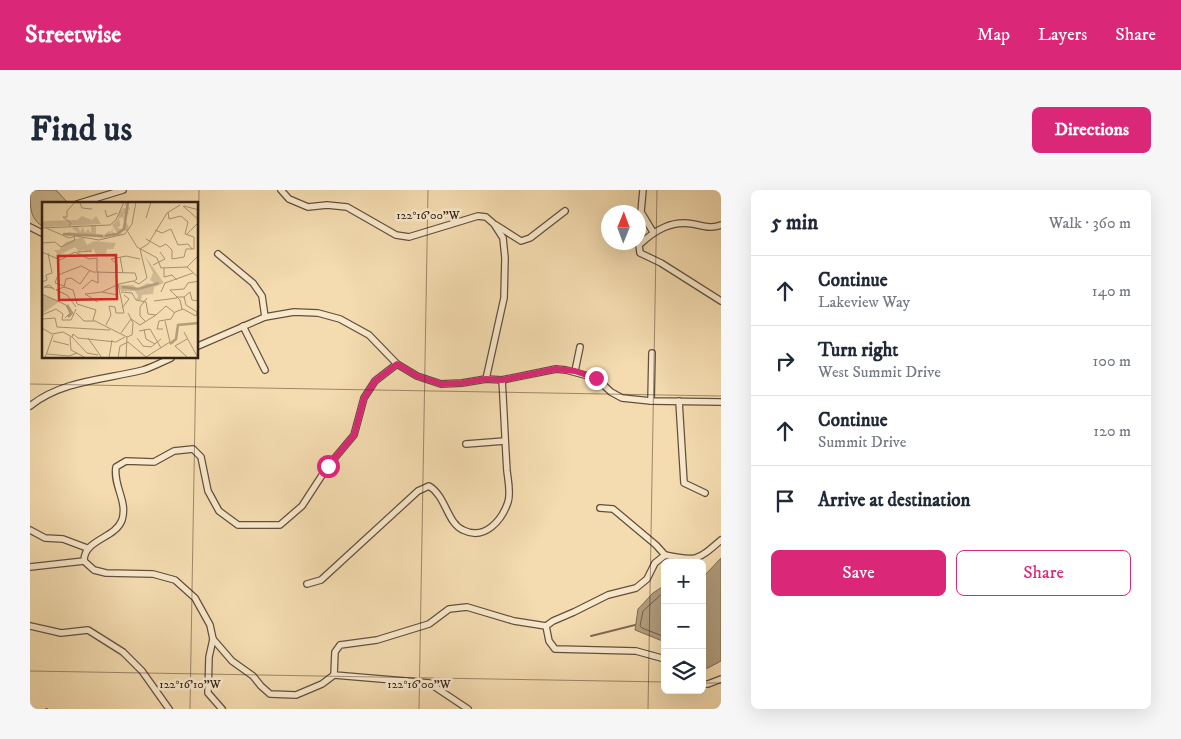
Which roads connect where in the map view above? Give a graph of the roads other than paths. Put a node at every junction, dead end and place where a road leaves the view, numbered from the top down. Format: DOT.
graph roads {
  1 [pos="123,190"];
  2 [pos="280,190"];
  3 [pos="643,190"];
  4 [pos="84,202"];
  5 [pos="565,211"];
  6 [pos="494,224"];
  7 [pos="721,225"];
  8 [pos="30,227"];
  9 [pos="653,232"];
  10 [pos="42,233"];
  11 [pos="218,254"];
  12 [pos="721,301"];
  13 [pos="265,317"];
  14 [pos="243,326"];
  15 [pos="199,346"];
  16 [pos="580,347"];
  17 [pos="652,353"];
  18 [pos="170,359"];
  19 [pos="397,364"];
  20 [pos="265,370"];
  21 [pos="575,371"];
  22 [pos="486,379"];
  23 [pos="502,380"];
  24 [pos="651,401"];
  25 [pos="679,401"];
  26 [pos="721,402"];
  27 [pos="30,406"];
  28 [pos="506,441"];
  29 [pos="466,444"];
  30 [pos="705,493"];
  31 [pos="600,508"];
  32 [pos="30,530"];
  33 [pos="721,540"];
  34 [pos="87,548"];
  35 [pos="665,555"];
  36 [pos="84,561"];
  37 [pos="30,568"];
  38 [pos="308,584"];
  39 [pos="30,626"];
  40 [pos="546,626"];
  41 [pos="213,639"];
  42 [pos="661,658"];
  43 [pos="334,675"];
  44 [pos="721,679"];
  45 [pos="706,684"];
  46 [pos="169,709"];
  47 [pos="222,709"];
  48 [pos="468,709"];
  1 -- 4 [label="street"];
  2 -- 6 [label="street"];
  3 -- 9 [label="street"];
  5 -- 6 [label="street"];
  6 -- 22 [label="street"];
  7 -- 9 [label="street"];
  8 -- 10 [label="street"];
  9 -- 12 [label="street"];
  11 -- 13 [label="street"];
  13 -- 14 [label="street"];
  13 -- 19 [label="street"];
  14 -- 15 [label="street"];
  14 -- 20 [label="street"];
  16 -- 21 [label="street"];
  17 -- 24 [label="street"];
  18 -- 27 [label="street"];
  19 -- 22 [label="street"];
  19 -- 34 [label="street"];
  21 -- 23 [label="street"];
  21 -- 24 [label="street"];
  22 -- 23 [label="street"];
  23 -- 28 [label="street"];
  24 -- 25 [label="street"];
  25 -- 26 [label="street"];
  25 -- 30 [label="street"];
  28 -- 29 [label="street"];
  28 -- 38 [label="street"];
  31 -- 35 [label="street"];
  32 -- 34 [label="street"];
  33 -- 35 [label="street"];
  34 -- 36 [label="street"];
  35 -- 40 [label="street"];
  36 -- 37 [label="street"];
  36 -- 41 [label="street"];
  39 -- 46 [label="street"];
  40 -- 42 [label="street"];
  40 -- 43 [label="street"];
  41 -- 43 [label="street"];
  41 -- 47 [label="street"];
  43 -- 48 [label="street"];
  44 -- 45 [label="street"];
}
